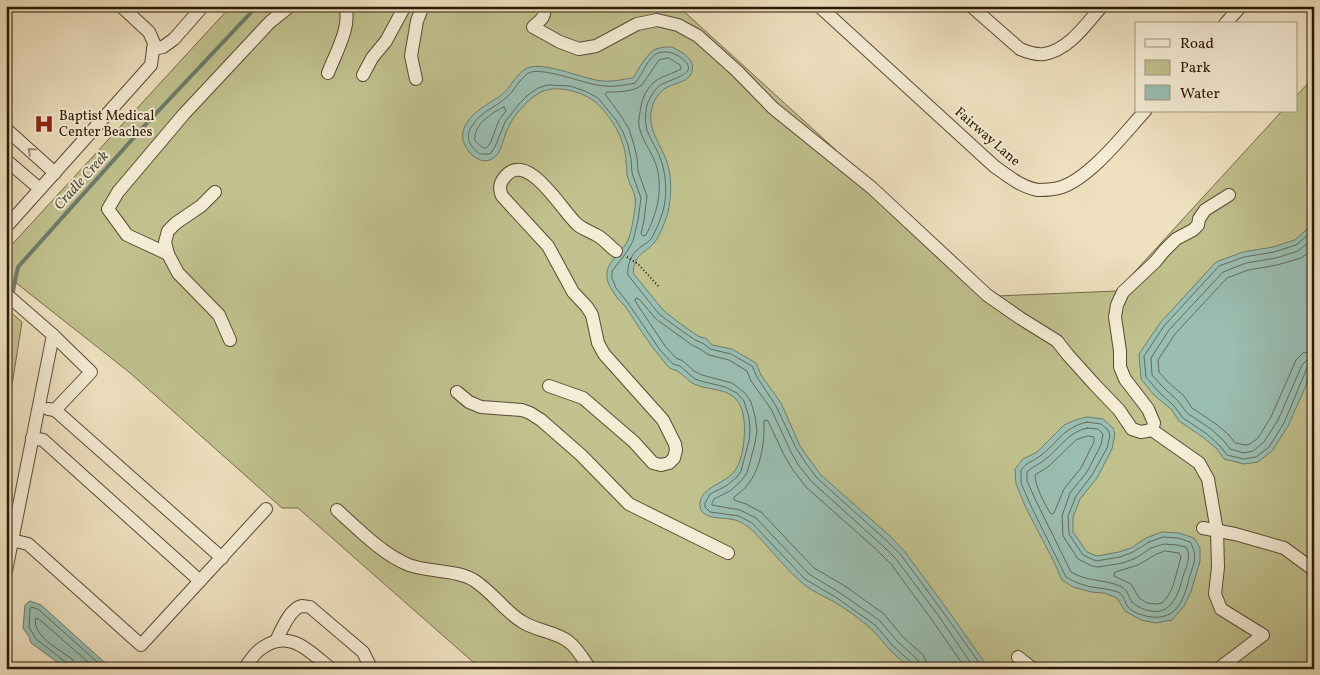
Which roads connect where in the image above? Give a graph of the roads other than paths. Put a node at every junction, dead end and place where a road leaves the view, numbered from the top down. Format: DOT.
graph roads {
  1 [pos="203,6"];
  2 [pos="290,6"];
  3 [pos="345,6"];
  4 [pos="405,6"];
  5 [pos="423,6"];
  6 [pos="544,6"];
  7 [pos="820,6"];
  8 [pos="971,6"];
  9 [pos="1102,6"];
  10 [pos="1241,6"];
  11 [pos="124,8"];
  12 [pos="1227,22"];
  13 [pos="154,46"];
  14 [pos="328,73"];
  15 [pos="363,75"];
  16 [pos="416,79"];
  17 [pos="1143,112"];
  18 [pos="6,129"];
  19 [pos="6,160"];
  20 [pos="55,173"];
  21 [pos="40,189"];
  22 [pos="215,192"];
  23 [pos="1229,194"];
  24 [pos="6,227"];
  25 [pos="616,251"];
  26 [pos="168,254"];
  27 [pos="6,294"];
  28 [pos="53,335"];
  29 [pos="230,340"];
  30 [pos="549,386"];
  31 [pos="457,392"];
  32 [pos="38,407"];
  33 [pos="55,410"];
  34 [pos="1152,430"];
  35 [pos="32,438"];
  36 [pos="266,509"];
  37 [pos="337,510"];
  38 [pos="1203,528"];
  39 [pos="1217,531"];
  40 [pos="12,540"];
  41 [pos="728,553"];
  42 [pos="222,558"];
  43 [pos="1314,570"];
  44 [pos="6,571"];
  45 [pos="200,581"];
  46 [pos="276,640"];
  47 [pos="1018,657"];
  48 [pos="6,666"];
  49 [pos="10,669"];
  50 [pos="244,669"];
  51 [pos="331,669"];
  52 [pos="367,669"];
  53 [pos="590,669"];
  54 [pos="1033,669"];
  55 [pos="1218,669"];
  1 -- 13 [label="street"];
  2 -- 26 [label="street"];
  3 -- 14 [label="street"];
  4 -- 15 [label="street"];
  5 -- 16 [label="street"];
  6 -- 34 [label="street"];
  7 -- 17 [label="street, Fairway Lane"];
  8 -- 9 [label="street"];
  10 -- 12 [label="street"];
  11 -- 13 [label="street"];
  13 -- 20 [label="street"];
  20 -- 18 [label="street, one-way"];
  19 -- 21 [label="street"];
  20 -- 21 [label="street"];
  21 -- 24 [label="street"];
  22 -- 26 [label="street"];
  23 -- 34 [label="street"];
  25 -- 30 [label="street"];
  26 -- 29 [label="street"];
  27 -- 28 [label="street"];
  28 -- 32 [label="street"];
  28 -- 33 [label="street"];
  31 -- 41 [label="street"];
  32 -- 33 [label="street"];
  32 -- 35 [label="street"];
  33 -- 42 [label="street"];
  34 -- 39 [label="street"];
  35 -- 40 [label="street"];
  35 -- 45 [label="street"];
  36 -- 42 [label="street"];
  37 -- 53 [label="street"];
  38 -- 39 [label="street"];
  39 -- 43 [label="street"];
  39 -- 55 [label="street"];
  40 -- 44 [label="street"];
  40 -- 45 [label="street"];
  42 -- 45 [label="street"];
  46 -- 50 [label="street"];
  46 -- 51 [label="street"];
  46 -- 52 [label="street"];
  47 -- 54 [label="street"];
  48 -- 49 [label="street"];
}
